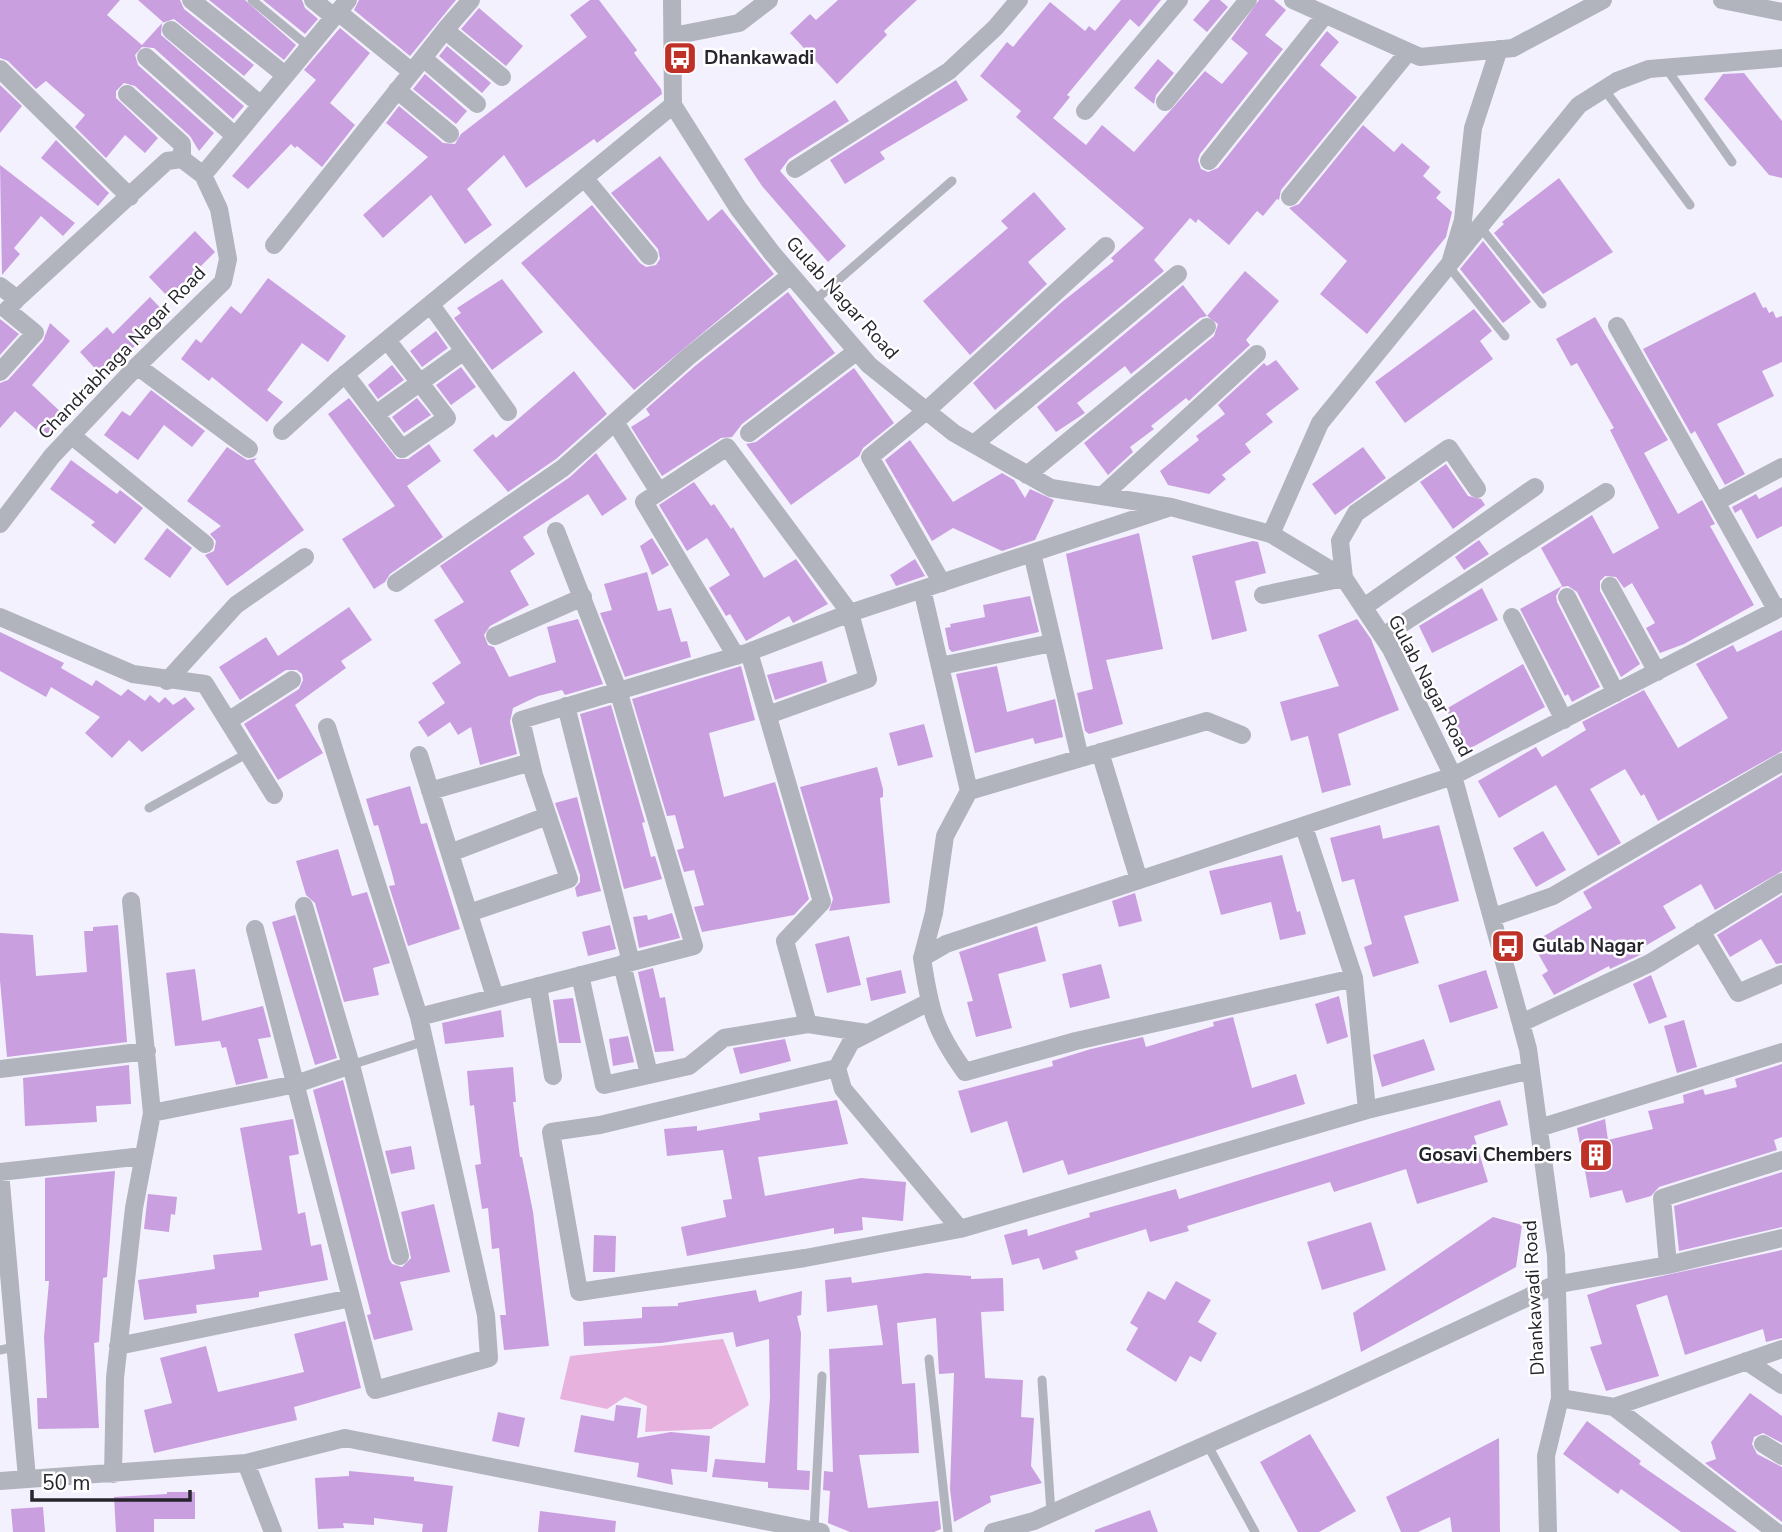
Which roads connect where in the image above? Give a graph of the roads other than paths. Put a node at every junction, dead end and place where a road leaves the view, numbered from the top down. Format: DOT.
graph roads {
  1 [pos="191,0"];
  2 [pos="252,0"];
  3 [pos="313,0"];
  4 [pos="471,0"];
  5 [pos="672,0"];
  6 [pos="769,0"];
  7 [pos="1019,0"];
  8 [pos="1180,0"];
  9 [pos="1248,0"];
  10 [pos="1603,0"];
  11 [pos="1722,0"];
  12 [pos="1300,1"];
  13 [pos="340,10"];
  14 [pos="1782,12"];
  15 [pos="1325,15"];
  16 [pos="171,30"];
  17 [pos="445,30"];
  18 [pos="673,36"];
  19 [pos="309,47"];
  20 [pos="1499,49"];
  21 [pos="1408,52"];
  22 [pos="146,57"];
  23 [pos="423,58"];
  24 [pos="1782,58"];
  25 [pos="1666,68"];
  26 [pos="0,69"];
  27 [pos="412,72"];
  28 [pos="285,75"];
  29 [pos="502,77"];
  30 [pos="1604,89"];
  31 [pos="397,90"];
  32 [pos="127,94"];
  33 [pos="1165,102"];
  34 [pos="477,104"];
  35 [pos="261,105"];
  36 [pos="673,105"];
  37 [pos="1086,111"];
  38 [pos="450,134"];
  39 [pos="235,136"];
  40 [pos="182,159"];
  41 [pos="1209,161"];
  42 [pos="1732,162"];
  43 [pos="795,169"];
  44 [pos="202,175"];
  45 [pos="586,180"];
  46 [pos="952,181"];
  47 [pos="130,197"];
  48 [pos="1290,197"];
  49 [pos="1690,205"];
  50 [pos="1481,228"];
  51 [pos="274,245"];
  52 [pos="1106,246"];
  53 [pos="649,256"];
  54 [pos="1449,267"];
  55 [pos="1178,274"];
  56 [pos="791,275"];
  57 [pos="0,286"];
  58 [pos="814,301"];
  59 [pos="431,304"];
  60 [pos="1542,304"];
  61 [pos="8,309"];
  62 [pos="1617,326"];
  63 [pos="1207,327"];
  64 [pos="1505,336"];
  65 [pos="387,340"];
  66 [pos="464,351"];
  67 [pos="857,351"];
  68 [pos="1257,354"];
  69 [pos="136,366"];
  70 [pos="0,372"];
  71 [pos="345,374"];
  72 [pos="421,383"];
  73 [pos="926,411"];
  74 [pos="508,412"];
  75 [pos="376,414"];
  76 [pos="615,422"];
  77 [pos="282,431"];
  78 [pos="749,433"];
  79 [pos="71,435"];
  80 [pos="974,444"];
  81 [pos="249,449"];
  82 [pos="1782,467"];
  83 [pos="1027,475"];
  84 [pos="1535,487"];
  85 [pos="1478,488"];
  86 [pos="659,492"];
  87 [pos="1606,492"];
  88 [pos="1102,496"];
  89 [pos="1716,502"];
  90 [pos="1171,507"];
  91 [pos="0,524"];
  92 [pos="556,531"];
  93 [pos="1271,534"];
  94 [pos="205,544"];
  95 [pos="1032,553"];
  96 [pos="305,557"];
  97 [pos="1344,578"];
  98 [pos="396,583"];
  99 [pos="942,583"];
  100 [pos="1610,586"];
  101 [pos="922,589"];
  102 [pos="1263,595"];
  103 [pos="583,597"];
  104 [pos="1567,597"];
  105 [pos="1364,607"];
  106 [pos="1779,608"];
  107 [pos="850,613"];
  108 [pos="0,617"];
  109 [pos="1512,617"];
  110 [pos="495,636"];
  111 [pos="1383,636"];
  112 [pos="1052,643"];
  113 [pos="743,654"];
  114 [pos="940,666"];
  115 [pos="1657,672"];
  116 [pos="292,680"];
  117 [pos="167,681"];
  118 [pos="618,690"];
  119 [pos="1616,693"];
  120 [pos="566,706"];
  121 [pos="768,715"];
  122 [pos="228,720"];
  123 [pos="1564,720"];
  124 [pos="327,727"];
  125 [pos="1242,734"];
  126 [pos="1100,752"];
  127 [pos="248,753"];
  128 [pos="419,755"];
  129 [pos="1080,758"];
  130 [pos="531,762"];
  131 [pos="1782,762"];
  132 [pos="1453,776"];
  133 [pos="969,790"];
  134 [pos="430,791"];
  135 [pos="274,795"];
  136 [pos="149,808"];
  137 [pos="547,816"];
  138 [pos="1304,827"];
  139 [pos="450,853"];
  140 [pos="1139,880"];
  141 [pos="1782,882"];
  142 [pos="131,901"];
  143 [pos="304,906"];
  144 [pos="469,913"];
  145 [pos="1493,917"];
  146 [pos="255,929"];
  147 [pos="1702,932"];
  148 [pos="922,958"];
  149 [pos="626,963"];
  150 [pos="1782,974"];
  151 [pos="580,975"];
  152 [pos="1354,978"];
  153 [pos="538,986"];
  154 [pos="495,997"];
  155 [pos="929,1002"];
  156 [pos="419,1017"];
  157 [pos="1521,1023"];
  158 [pos="808,1024"];
  159 [pos="867,1033"];
  160 [pos="425,1041"];
  161 [pos="147,1051"];
  162 [pos="1782,1052"];
  163 [pos="351,1065"];
  164 [pos="837,1068"];
  165 [pos="0,1069"];
  166 [pos="1531,1070"];
  167 [pos="649,1074"];
  168 [pos="553,1076"];
  169 [pos="296,1084"];
  170 [pos="1367,1110"];
  171 [pos="152,1113"];
  172 [pos="1539,1128"];
  173 [pos="143,1156"];
  174 [pos="1782,1160"];
  175 [pos="0,1172"];
  176 [pos="961,1228"];
  177 [pos="1782,1238"];
  178 [pos="400,1256"];
  179 [pos="1668,1265"];
  180 [pos="1554,1285"];
  181 [pos="351,1298"];
  182 [pos="118,1346"];
  183 [pos="7,1348"];
  184 [pos="1782,1349"];
  185 [pos="929,1359"];
  186 [pos="1746,1361"];
  187 [pos="822,1376"];
  188 [pos="1042,1380"];
  189 [pos="1782,1385"];
  190 [pos="1560,1398"];
  191 [pos="1614,1407"];
  192 [pos="1208,1444"];
  193 [pos="1763,1444"];
  194 [pos="1782,1456"];
  195 [pos="246,1464"];
  196 [pos="113,1474"];
  197 [pos="27,1478"];
  198 [pos="0,1481"];
  199 [pos="1051,1513"];
  200 [pos="1036,1527"];
  201 [pos="817,1531"];
  202 [pos="273,1532"];
  203 [pos="948,1532"];
  204 [pos="993,1532"];
  205 [pos="1255,1532"];
  206 [pos="1548,1532"];
  207 [pos="1776,1532"];
  1 -- 28 [label="street"];
  2 -- 19 [label="lane"];
  3 -- 13 [label="street"];
  4 -- 17 [label="street"];
  5 -- 18 [label="street"];
  6 -- 18 [label="street"];
  7 -- 43 [label="street"];
  8 -- 37 [label="street"];
  9 -- 33 [label="street"];
  10 -- 20 [label="street"];
  11 -- 14 [label="street"];
  12 -- 15 [label="street"];
  13 -- 19 [label="street"];
  13 -- 27 [label="street"];
  15 -- 21 [label="street"];
  15 -- 41 [label="street"];
  16 -- 35 [label="street"];
  17 -- 23 [label="street"];
  17 -- 29 [label="street"];
  18 -- 36 [label="street"];
  19 -- 28 [label="street"];
  20 -- 21 [label="street"];
  20 -- 54 [label="street"];
  21 -- 48 [label="street"];
  22 -- 39 [label="street"];
  23 -- 27 [label="street"];
  23 -- 34 [label="street"];
  24 -- 25 [label="street"];
  25 -- 30 [label="street"];
  25 -- 42 [label="lane"];
  26 -- 47 [label="street"];
  27 -- 31 [label="street"];
  28 -- 35 [label="street"];
  30 -- 49 [label="lane"];
  30 -- 50 [label="street"];
  31 -- 38 [label="street"];
  31 -- 51 [label="street"];
  32 -- 40 [label="street"];
  35 -- 39 [label="street"];
  36 -- 45 [label="street"];
  36 -- 56 [label="street, Gulab Nagar Road"];
  39 -- 44 [label="street"];
  40 -- 44 [label="street"];
  40 -- 47 [label="street"];
  44 -- 69 [label="street, Chandrabhaga Nagar Road"];
  45 -- 53 [label="street"];
  45 -- 59 [label="street"];
  46 -- 58 [label="lane"];
  47 -- 61 [label="street"];
  50 -- 54 [label="street"];
  50 -- 60 [label="lane"];
  52 -- 73 [label="street"];
  54 -- 64 [label="lane"];
  54 -- 93 [label="street"];
  55 -- 80 [label="street"];
  56 -- 58 [label="street, Gulab Nagar Road"];
  56 -- 76 [label="street"];
  57 -- 61 [label="street"];
  58 -- 67 [label="street, Gulab Nagar Road"];
  59 -- 65 [label="street"];
  59 -- 66 [label="street"];
  61 -- 70 [label="street"];
  62 -- 89 [label="street"];
  63 -- 83 [label="street"];
  65 -- 71 [label="street"];
  65 -- 72 [label="street"];
  66 -- 72 [label="street"];
  66 -- 74 [label="street"];
  67 -- 73 [label="street, Gulab Nagar Road"];
  67 -- 78 [label="street"];
  68 -- 88 [label="street"];
  69 -- 79 [label="street, Chandrabhaga Nagar Road"];
  69 -- 81 [label="street"];
  71 -- 75 [label="street"];
  71 -- 77 [label="street"];
  72 -- 75 [label="street"];
  72 -- 75 [label="street"];
  73 -- 80 [label="street, Gulab Nagar Road"];
  73 -- 99 [label="street"];
  76 -- 86 [label="street"];
  76 -- 98 [label="street"];
  79 -- 91 [label="street, Chandrabhaga Nagar Road"];
  79 -- 94 [label="street"];
  80 -- 83 [label="street, Gulab Nagar Road"];
  82 -- 89 [label="street"];
  83 -- 88 [label="street, Gulab Nagar Road"];
  84 -- 105 [label="street"];
  85 -- 97 [label="street"];
  86 -- 107 [label="street"];
  86 -- 113 [label="street"];
  87 -- 111 [label="street"];
  88 -- 90 [label="street, Gulab Nagar Road"];
  89 -- 106 [label="street"];
  90 -- 93 [label="street, Gulab Nagar Road"];
  90 -- 95 [label="street"];
  92 -- 103 [label="street"];
  93 -- 97 [label="street, Gulab Nagar Road"];
  95 -- 99 [label="street"];
  95 -- 112 [label="street"];
  96 -- 117 [label="street"];
  97 -- 102 [label="street"];
  97 -- 105 [label="street, Gulab Nagar Road"];
  99 -- 101 [label="street"];
  100 -- 115 [label="street"];
  101 -- 107 [label="street"];
  101 -- 114 [label="street"];
  103 -- 110 [label="street"];
  103 -- 118 [label="street"];
  104 -- 119 [label="street"];
  105 -- 111 [label="street, Gulab Nagar Road"];
  106 -- 115 [label="street"];
  107 -- 113 [label="street"];
  107 -- 121 [label="street"];
  108 -- 117 [label="street"];
  109 -- 123 [label="street"];
  111 -- 132 [label="street, Gulab Nagar Road"];
  112 -- 114 [label="street"];
  112 -- 129 [label="street"];
  113 -- 118 [label="street"];
  113 -- 121 [label="street"];
  114 -- 133 [label="street"];
  115 -- 119 [label="street"];
  116 -- 122 [label="street"];
  117 -- 122 [label="street"];
  118 -- 120 [label="street"];
  118 -- 149 [label="street"];
  119 -- 123 [label="street"];
  120 -- 130 [label="street"];
  120 -- 149 [label="street"];
  121 -- 158 [label="street"];
  122 -- 127 [label="street"];
  123 -- 132 [label="street"];
  124 -- 156 [label="street"];
  125 -- 126 [label="street"];
  126 -- 129 [label="street"];
  126 -- 140 [label="street"];
  127 -- 135 [label="street"];
  127 -- 136 [label="lane"];
  128 -- 134 [label="street"];
  129 -- 133 [label="street"];
  130 -- 134 [label="street"];
  130 -- 137 [label="street"];
  131 -- 145 [label="street"];
  132 -- 138 [label="street"];
  132 -- 145 [label="street, Dhankawadi Road"];
  133 -- 148 [label="street"];
  134 -- 139 [label="street"];
  137 -- 139 [label="street"];
  137 -- 144 [label="street"];
  138 -- 140 [label="street"];
  138 -- 152 [label="street"];
  139 -- 144 [label="street"];
  140 -- 148 [label="street"];
  141 -- 147 [label="street"];
  142 -- 161 [label="street"];
  143 -- 163 [label="street"];
  144 -- 154 [label="street"];
  145 -- 157 [label="street, Dhankawadi Road"];
  146 -- 169 [label="street"];
  147 -- 150 [label="street"];
  147 -- 157 [label="street"];
  148 -- 155 [label="street"];
  149 -- 151 [label="street"];
  149 -- 167 [label="street"];
  151 -- 153 [label="street"];
  151 -- 167 [label="street"];
  152 -- 155 [label="street"];
  152 -- 170 [label="street"];
  153 -- 154 [label="street"];
  153 -- 168 [label="street"];
  154 -- 156 [label="street"];
  155 -- 159 [label="street"];
  156 -- 160 [label="street"];
  157 -- 166 [label="street, Dhankawadi Road"];
  158 -- 159 [label="street"];
  158 -- 167 [label="street"];
  159 -- 164 [label="street"];
  160 -- 163 [label="lane"];
  160 -- 181 [label="street"];
  161 -- 165 [label="street"];
  161 -- 171 [label="street"];
  162 -- 172 [label="street"];
  163 -- 169 [label="street"];
  163 -- 178 [label="street"];
  164 -- 176 [label="street"];
  164 -- 176 [label="street"];
  166 -- 170 [label="street"];
  166 -- 172 [label="street, Dhankawadi Road"];
  169 -- 171 [label="street"];
  169 -- 181 [label="street"];
  170 -- 176 [label="street"];
  171 -- 173 [label="street"];
  172 -- 180 [label="street, Dhankawadi Road"];
  173 -- 175 [label="street"];
  173 -- 182 [label="street"];
  174 -- 179 [label="street"];
  175 -- 183 [label="street"];
  177 -- 179 [label="street"];
  179 -- 180 [label="street"];
  180 -- 190 [label="street, Dhankawadi Road"];
  180 -- 192 [label="street"];
  181 -- 182 [label="street"];
  182 -- 196 [label="street"];
  183 -- 197 [label="street"];
  184 -- 186 [label="street"];
  185 -- 203 [label="lane"];
  186 -- 189 [label="street"];
  186 -- 191 [label="street"];
  187 -- 201 [label="lane"];
  188 -- 199 [label="lane"];
  190 -- 191 [label="street"];
  190 -- 206 [label="street, Dhankawadi Road"];
  191 -- 207 [label="street"];
  192 -- 199 [label="street"];
  192 -- 205 [label="lane"];
  193 -- 194 [label="street"];
  195 -- 196 [label="street"];
  195 -- 201 [label="street"];
  195 -- 202 [label="street"];
  196 -- 197 [label="street"];
  197 -- 198 [label="street"];
  199 -- 200 [label="street"];
  200 -- 204 [label="street"];
}
